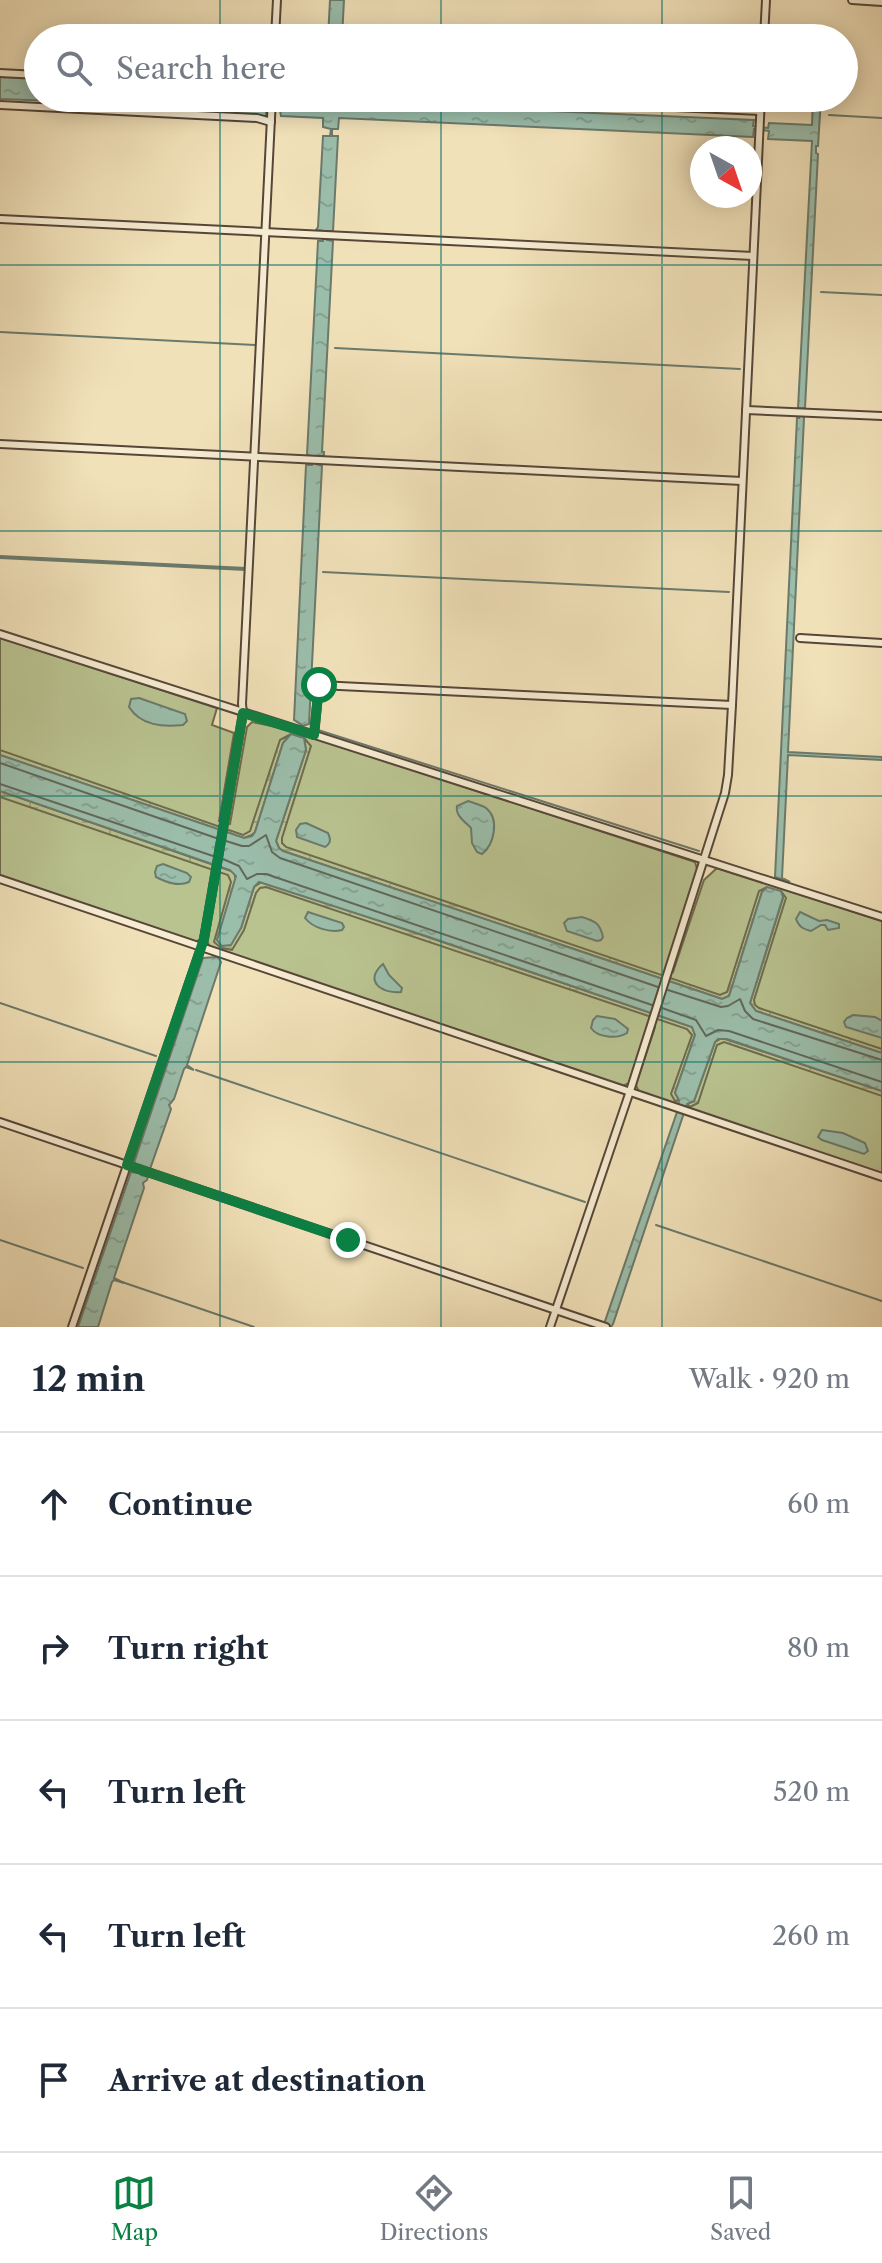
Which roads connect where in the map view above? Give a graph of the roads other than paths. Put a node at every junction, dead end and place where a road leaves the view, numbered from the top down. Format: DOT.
graph roads {
  1 [pos="277,0"];
  2 [pos="766,0"];
  3 [pos="852,0"];
  4 [pos="882,2"];
  5 [pos="276,24"];
  6 [pos="765,24"];
  7 [pos="0,73"];
  8 [pos="24,74"];
  9 [pos="0,105"];
  10 [pos="24,106"];
  11 [pos="138,112"];
  12 [pos="271,112"];
  13 [pos="760,112"];
  14 [pos="271,122"];
  15 [pos="0,219"];
  16 [pos="265,233"];
  17 [pos="753,256"];
  18 [pos="746,410"];
  19 [pos="882,416"];
  20 [pos="0,444"];
  21 [pos="254,457"];
  22 [pos="742,481"];
  23 [pos="0,634"];
  24 [pos="800,638"];
  25 [pos="882,643"];
  26 [pos="732,705"];
  27 [pos="243,713"];
  28 [pos="314,735"];
  29 [pos="704,860"];
  30 [pos="0,879"];
  31 [pos="882,917"];
  32 [pos="201,947"];
  33 [pos="630,1091"];
  34 [pos="0,1122"];
  35 [pos="127,1165"];
  36 [pos="882,1177"];
  37 [pos="556,1310"];
  38 [pos="603,1326"];
  39 [pos="72,1327"];
  40 [pos="550,1327"];
  1 -- 5 [label="street"];
  2 -- 6 [label="street"];
  3 -- 4 [label="street"];
  7 -- 8 [label="street"];
  9 -- 10 [label="street"];
  11 -- 14 [label="street"];
  12 -- 14 [label="street"];
  13 -- 17 [label="street"];
  14 -- 16 [label="street"];
  15 -- 16 [label="street"];
  16 -- 17 [label="street"];
  16 -- 21 [label="street"];
  17 -- 18 [label="street"];
  18 -- 19 [label="street"];
  18 -- 22 [label="street"];
  20 -- 21 [label="street"];
  21 -- 22 [label="street"];
  21 -- 27 [label="street"];
  22 -- 26 [label="street"];
  23 -- 27 [label="street"];
  24 -- 25 [label="street"];
  26 -- 28 [label="street"];
  26 -- 29 [label="street"];
  27 -- 28 [label="street"];
  27 -- 32 [label="street"];
  28 -- 29 [label="street"];
  29 -- 31 [label="street"];
  29 -- 33 [label="street"];
  30 -- 32 [label="street"];
  32 -- 33 [label="street"];
  32 -- 35 [label="street"];
  33 -- 36 [label="street"];
  33 -- 37 [label="street"];
  34 -- 35 [label="street"];
  35 -- 37 [label="street"];
  35 -- 39 [label="street"];
  37 -- 38 [label="street"];
  37 -- 40 [label="street"];
}
